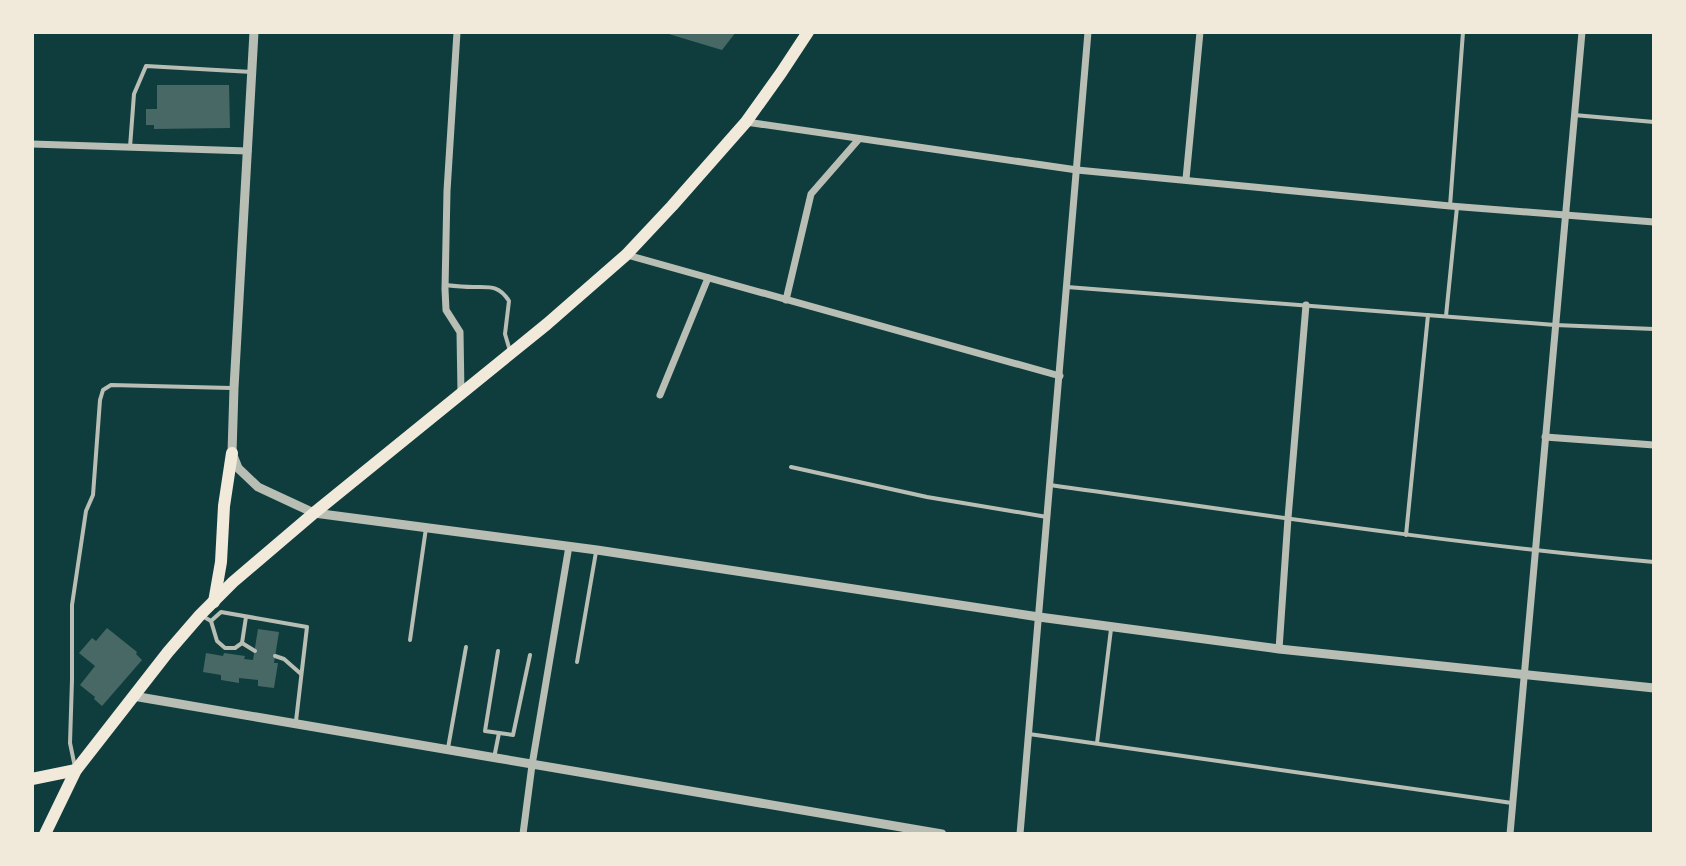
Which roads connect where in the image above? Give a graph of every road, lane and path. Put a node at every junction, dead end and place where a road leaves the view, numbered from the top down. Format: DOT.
graph roads {
  1 [pos="254,32"];
  2 [pos="457,32"];
  3 [pos="808,32"];
  4 [pos="1088,32"];
  5 [pos="1200,32"];
  6 [pos="1463,32"];
  7 [pos="1582,32"];
  8 [pos="252,72"];
  9 [pos="1574,115"];
  10 [pos="746,122"];
  11 [pos="1654,122"];
  12 [pos="859,139"];
  13 [pos="32,144"];
  14 [pos="130,147"];
  15 [pos="248,151"];
  16 [pos="1077,170"];
  17 [pos="1186,179"];
  18 [pos="1454,206"];
  19 [pos="1565,215"];
  20 [pos="1654,222"];
  21 [pos="626,255"];
  22 [pos="708,278"];
  23 [pos="445,285"];
  24 [pos="1067,287"];
  25 [pos="786,300"];
  26 [pos="1306,305"];
  27 [pos="1428,315"];
  28 [pos="1446,316"];
  29 [pos="1555,325"];
  30 [pos="1654,329"];
  31 [pos="511,353"];
  32 [pos="1060,376"];
  33 [pos="234,388"];
  34 [pos="461,394"];
  35 [pos="660,395"];
  36 [pos="1545,437"];
  37 [pos="1654,445"];
  38 [pos="232,453"];
  39 [pos="791,467"];
  40 [pos="1050,485"];
  41 [pos="314,513"];
  42 [pos="1047,517"];
  43 [pos="1288,518"];
  44 [pos="426,528"];
  45 [pos="1406,535"];
  46 [pos="569,546"];
  47 [pos="597,550"];
  48 [pos="1535,552"];
  49 [pos="1654,562"];
  50 [pos="214,602"];
  51 [pos="246,617"];
  52 [pos="1039,617"];
  53 [pos="206,618"];
  54 [pos="1111,626"];
  55 [pos="410,640"];
  56 [pos="242,643"];
  57 [pos="466,647"];
  58 [pos="1279,649"];
  59 [pos="255,651"];
  60 [pos="498,651"];
  61 [pos="530,655"];
  62 [pos="275,656"];
  63 [pos="577,662"];
  64 [pos="301,674"];
  65 [pos="1524,674"];
  66 [pos="1654,688"];
  67 [pos="133,696"];
  68 [pos="295,724"];
  69 [pos="499,733"];
  70 [pos="1029,734"];
  71 [pos="1097,744"];
  72 [pos="447,750"];
  73 [pos="494,758"];
  74 [pos="532,765"];
  75 [pos="76,770"];
  76 [pos="32,779"];
  77 [pos="1512,803"];
  78 [pos="45,834"];
  79 [pos="523,834"];
  80 [pos="942,834"];
  81 [pos="1020,834"];
  82 [pos="1510,834"];
  1 -- 8 [label="street"];
  2 -- 23 [label="street"];
  3 -- 10 [label="main road"];
  4 -- 16 [label="street"];
  5 -- 17 [label="street"];
  6 -- 18 [label="lane"];
  7 -- 9 [label="street"];
  8 -- 14 [label="lane"];
  8 -- 15 [label="street"];
  9 -- 11 [label="lane"];
  9 -- 19 [label="street"];
  10 -- 12 [label="street"];
  10 -- 21 [label="main road"];
  12 -- 16 [label="street"];
  12 -- 25 [label="street"];
  13 -- 14 [label="street"];
  14 -- 15 [label="street"];
  15 -- 33 [label="street"];
  16 -- 17 [label="street"];
  16 -- 24 [label="street"];
  17 -- 18 [label="street"];
  18 -- 19 [label="street"];
  18 -- 28 [label="lane"];
  19 -- 20 [label="street"];
  19 -- 29 [label="street"];
  21 -- 22 [label="street"];
  21 -- 31 [label="main road"];
  22 -- 25 [label="street"];
  22 -- 35 [label="street"];
  23 -- 31 [label="lane"];
  23 -- 34 [label="street"];
  24 -- 26 [label="lane"];
  24 -- 32 [label="street"];
  25 -- 32 [label="street"];
  26 -- 27 [label="lane"];
  26 -- 43 [label="street"];
  27 -- 28 [label="lane"];
  27 -- 45 [label="lane"];
  28 -- 29 [label="lane"];
  29 -- 30 [label="lane"];
  29 -- 36 [label="street"];
  31 -- 34 [label="main road"];
  32 -- 40 [label="street"];
  33 -- 38 [label="street"];
  33 -- 75 [label="lane"];
  34 -- 41 [label="main road"];
  36 -- 37 [label="street"];
  36 -- 48 [label="street"];
  38 -- 41 [label="street"];
  38 -- 50 [label="main road"];
  39 -- 42 [label="lane"];
  40 -- 42 [label="street"];
  40 -- 43 [label="lane"];
  41 -- 44 [label="street"];
  41 -- 50 [label="main road"];
  42 -- 52 [label="street"];
  43 -- 45 [label="lane"];
  43 -- 58 [label="street"];
  44 -- 46 [label="street"];
  44 -- 55 [label="lane"];
  45 -- 48 [label="lane"];
  46 -- 47 [label="street"];
  46 -- 74 [label="street"];
  47 -- 52 [label="street"];
  47 -- 63 [label="lane"];
  48 -- 49 [label="lane"];
  48 -- 65 [label="street"];
  50 -- 53 [label="main road"];
  51 -- 53 [label="lane"];
  51 -- 56 [label="lane"];
  51 -- 64 [label="lane"];
  52 -- 54 [label="street"];
  52 -- 70 [label="street"];
  53 -- 56 [label="lane"];
  53 -- 67 [label="main road"];
  54 -- 58 [label="street"];
  54 -- 71 [label="lane"];
  56 -- 59 [label="lane"];
  57 -- 72 [label="lane"];
  58 -- 65 [label="street"];
  60 -- 69 [label="lane"];
  61 -- 69 [label="lane"];
  62 -- 64 [label="lane"];
  64 -- 68 [label="lane"];
  65 -- 66 [label="street"];
  65 -- 77 [label="street"];
  67 -- 68 [label="street"];
  67 -- 75 [label="main road"];
  68 -- 72 [label="street"];
  69 -- 73 [label="lane"];
  70 -- 71 [label="lane"];
  70 -- 81 [label="street"];
  71 -- 77 [label="lane"];
  72 -- 73 [label="street"];
  73 -- 74 [label="street"];
  74 -- 79 [label="street"];
  74 -- 80 [label="street"];
  75 -- 76 [label="main road"];
  75 -- 78 [label="main road"];
  77 -- 82 [label="street"];
}
